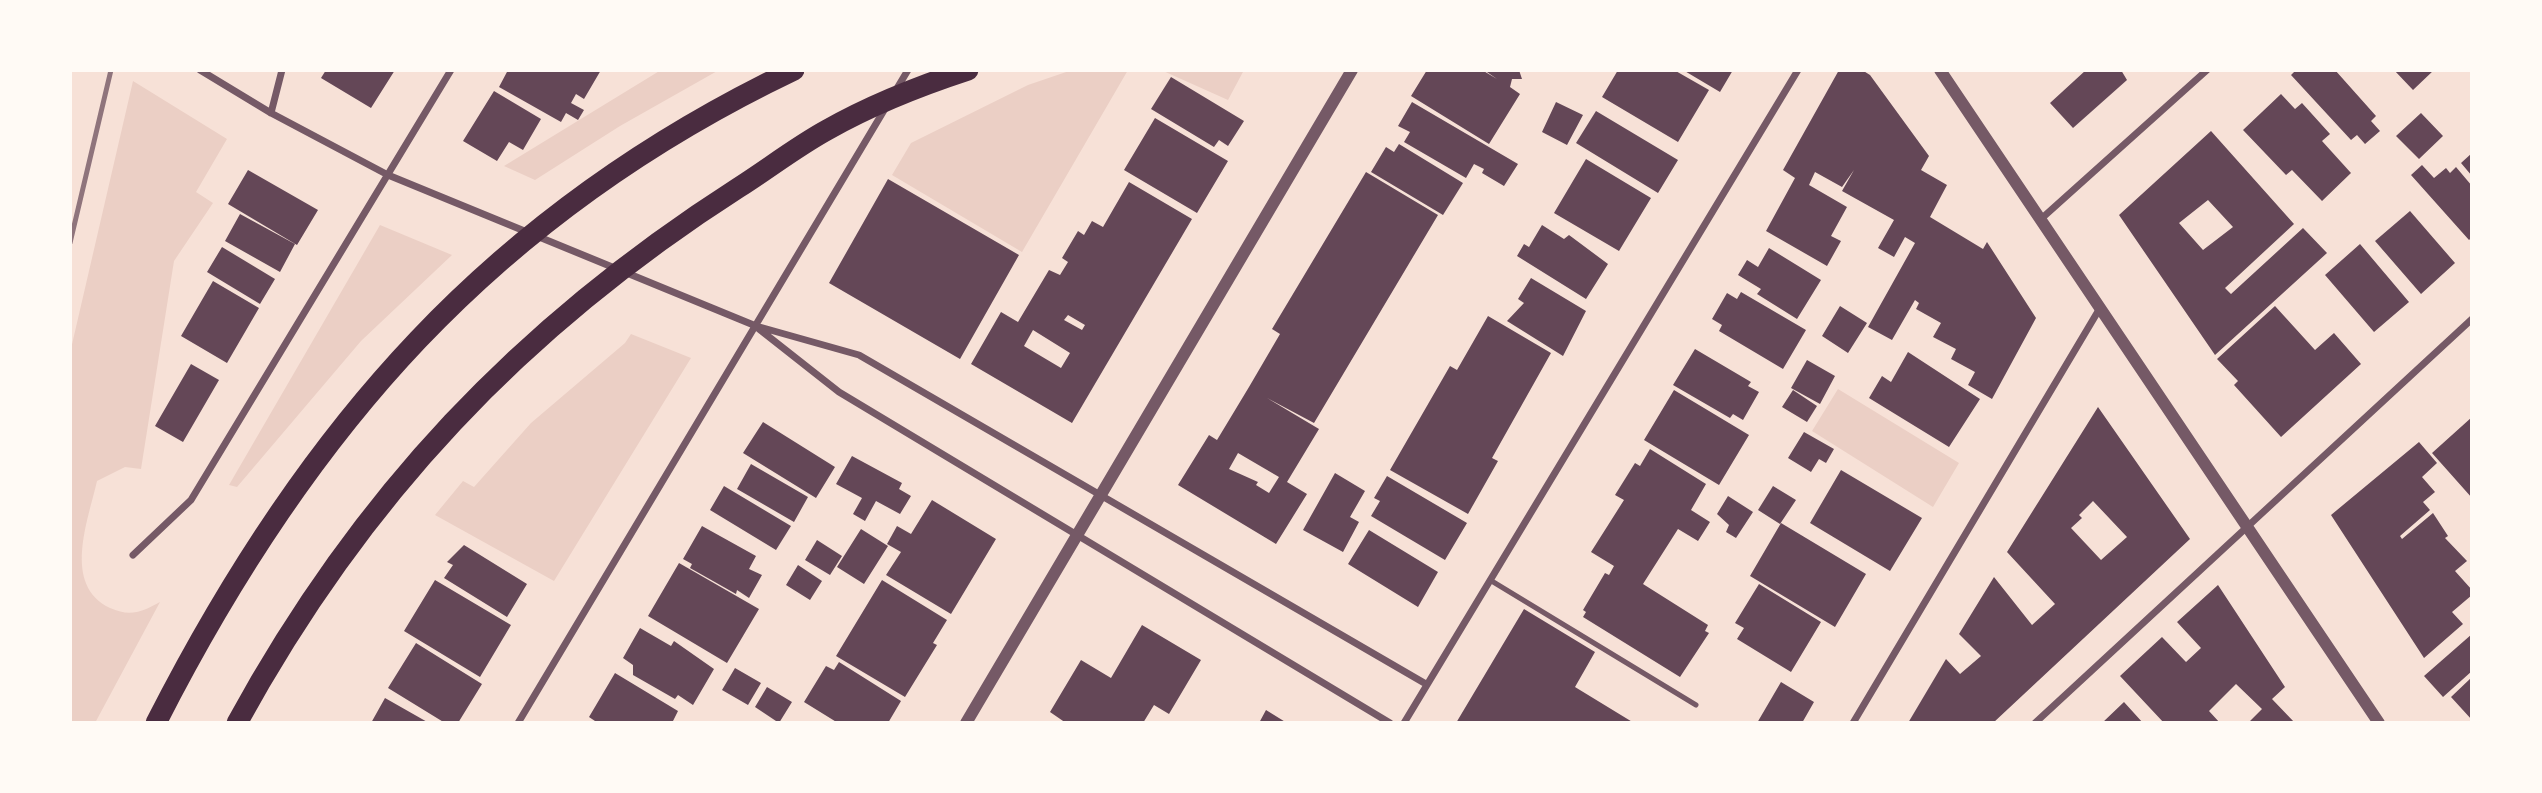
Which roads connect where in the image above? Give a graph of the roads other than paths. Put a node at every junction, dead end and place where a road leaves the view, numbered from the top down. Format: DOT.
graph roads {
  1 [pos="200,70"];
  2 [pos="282,70"];
  3 [pos="451,70"];
  4 [pos="794,70"];
  5 [pos="908,70"];
  6 [pos="968,70"];
  7 [pos="1352,70"];
  8 [pos="1798,70"];
  9 [pos="1940,70"];
  10 [pos="2207,70"];
  11 [pos="271,113"];
  12 [pos="388,175"];
  13 [pos="2040,219"];
  14 [pos="2100,308"];
  15 [pos="2472,319"];
  16 [pos="756,326"];
  17 [pos="1102,493"];
  18 [pos="2246,526"];
  19 [pos="1077,535"];
  20 [pos="133,555"];
  21 [pos="1490,580"];
  22 [pos="1426,684"];
  23 [pos="1696,705"];
  24 [pos="156,723"];
  25 [pos="237,723"];
  26 [pos="518,723"];
  27 [pos="965,723"];
  28 [pos="1390,723"];
  29 [pos="1404,723"];
  30 [pos="1853,723"];
  31 [pos="2035,723"];
  32 [pos="2379,723"];
  1 -- 11 [label="street"];
  2 -- 11 [label="street"];
  3 -- 12 [label="street"];
  4 -- 24 [label="highway"];
  5 -- 16 [label="street"];
  6 -- 25 [label="highway"];
  7 -- 17 [label="street"];
  8 -- 21 [label="street"];
  9 -- 13 [label="street"];
  10 -- 13 [label="street"];
  11 -- 12 [label="street"];
  12 -- 16 [label="street"];
  12 -- 20 [label="street"];
  13 -- 14 [label="street"];
  14 -- 18 [label="street"];
  14 -- 30 [label="street"];
  15 -- 18 [label="street"];
  16 -- 17 [label="street"];
  16 -- 19 [label="street"];
  16 -- 26 [label="street"];
  17 -- 19 [label="street"];
  17 -- 22 [label="street"];
  18 -- 31 [label="street"];
  18 -- 32 [label="street"];
  19 -- 27 [label="street"];
  19 -- 28 [label="street"];
  21 -- 22 [label="street"];
  21 -- 23 [label="lane"];
  22 -- 29 [label="street"];
}
